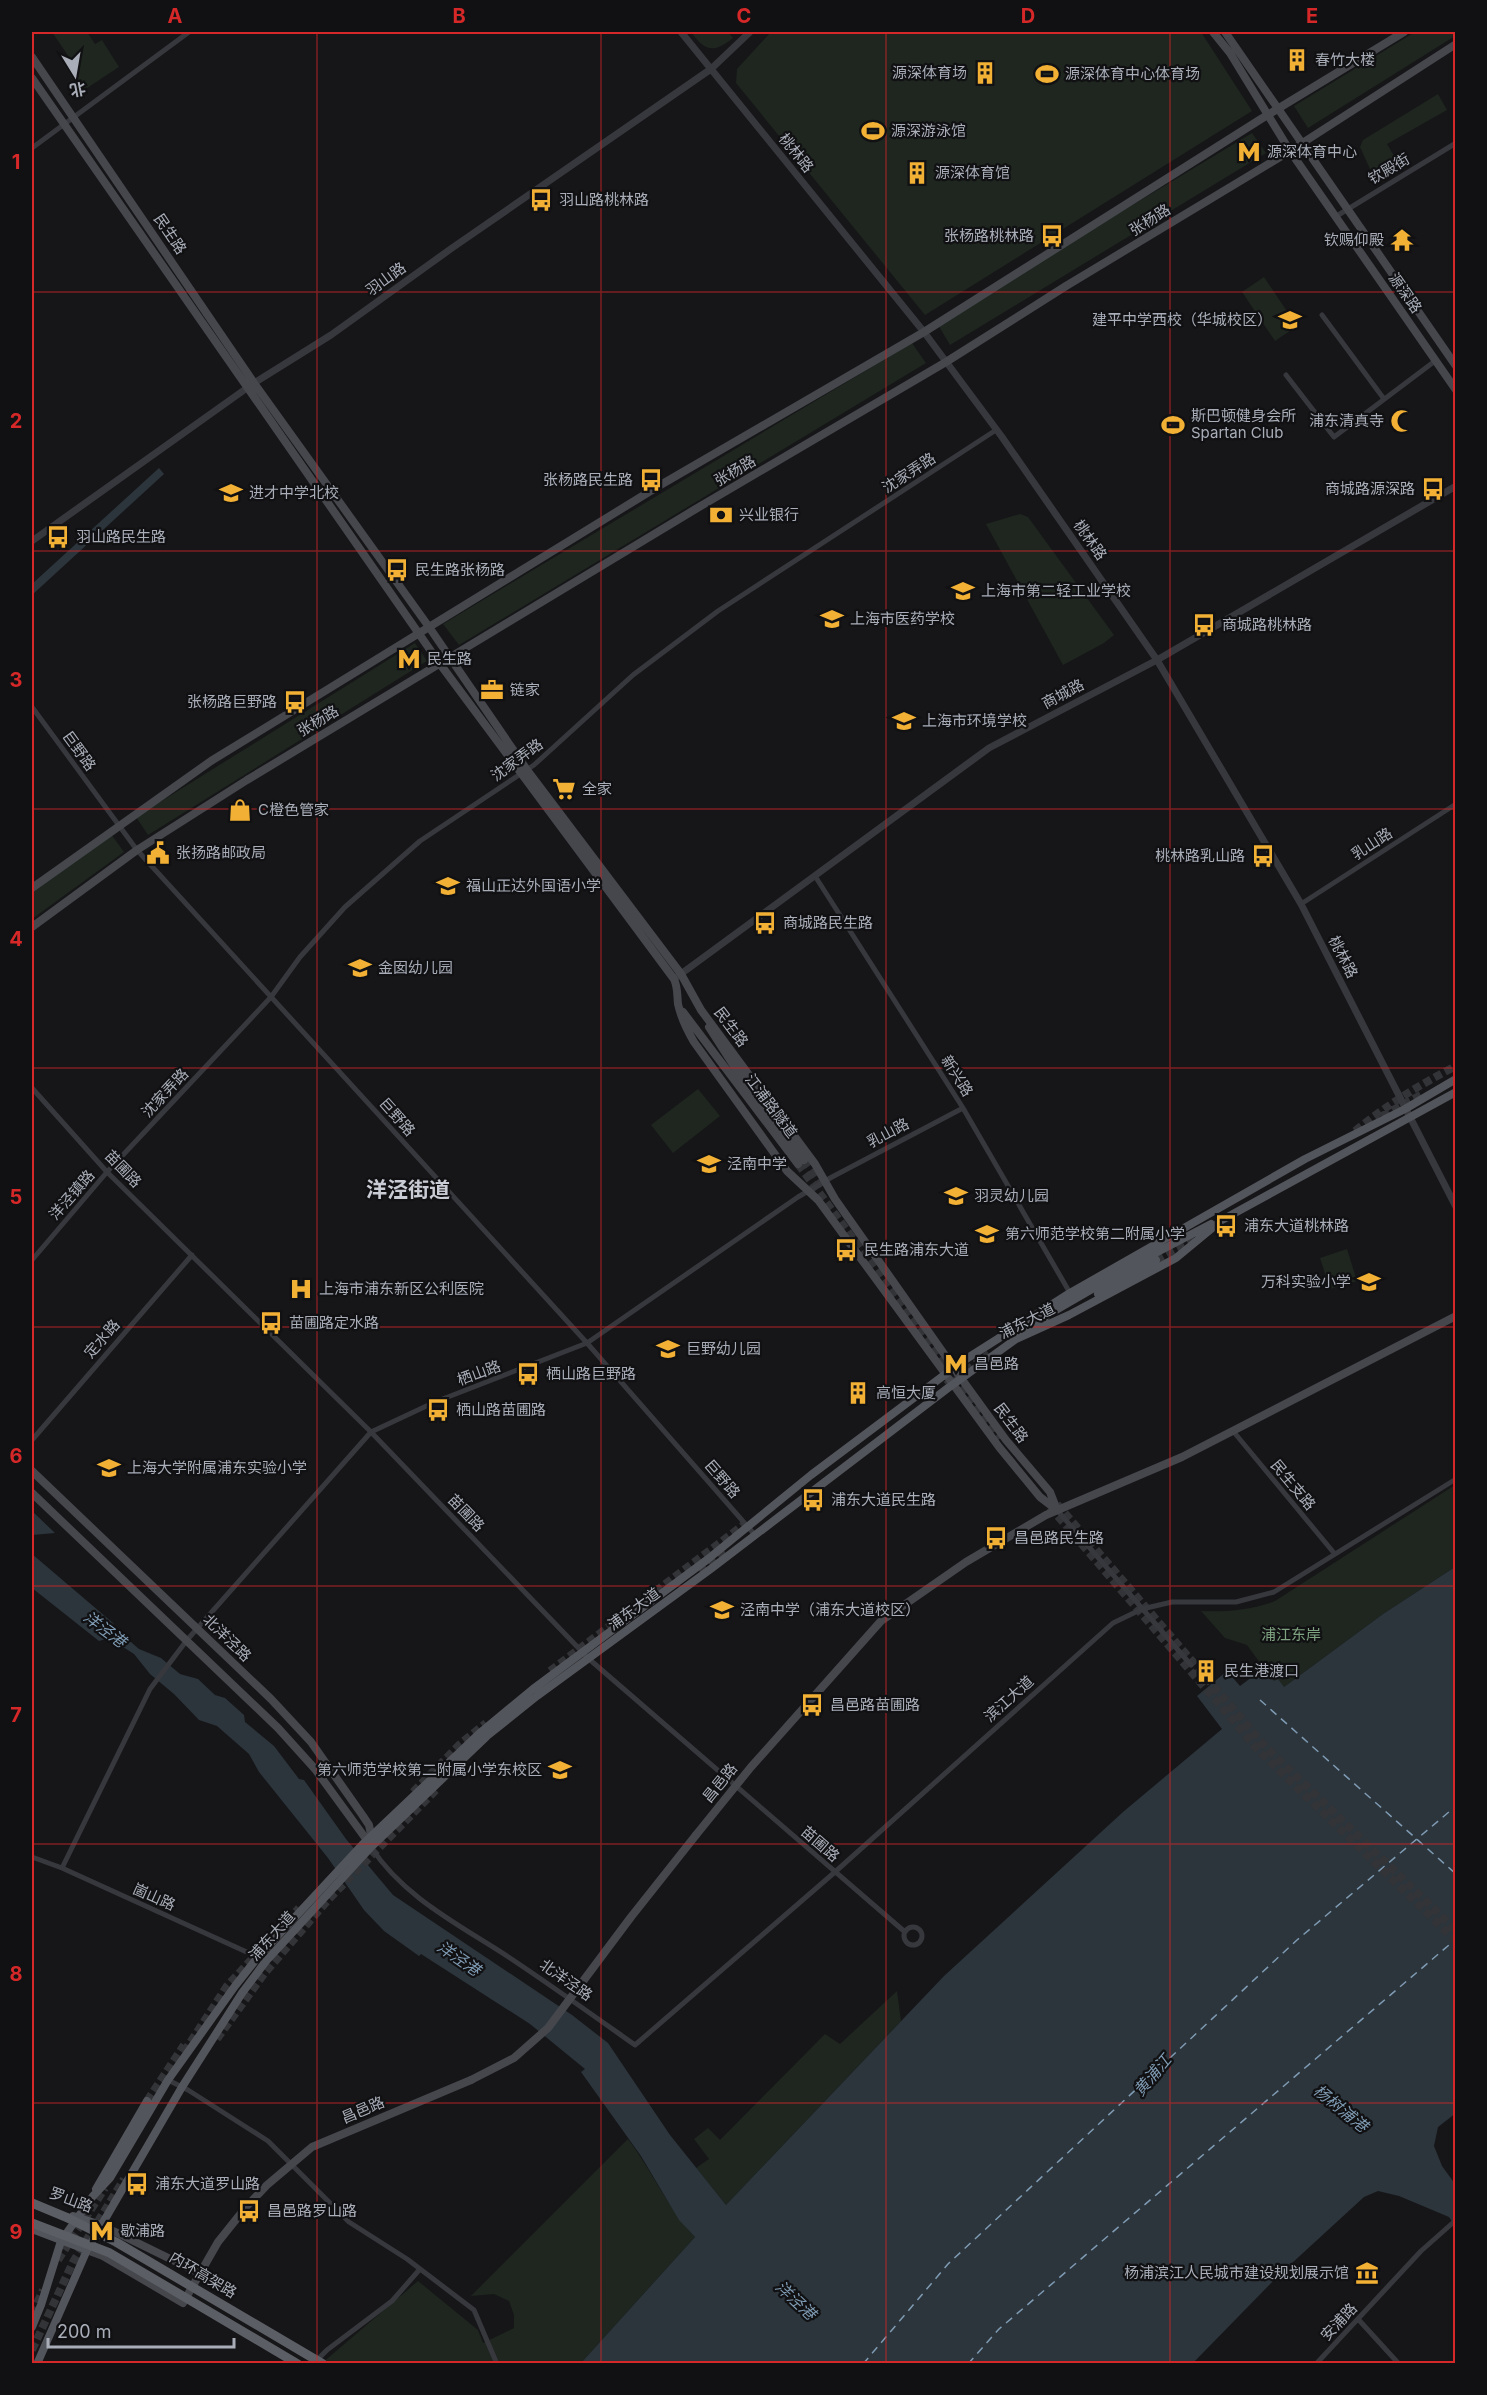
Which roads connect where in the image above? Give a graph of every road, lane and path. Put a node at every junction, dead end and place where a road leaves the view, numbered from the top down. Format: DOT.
graph roads {
  1 [pos="189,32"];
  2 [pos="681,32"];
  3 [pos="750,32"];
  4 [pos="1213,32"];
  5 [pos="1226,32"];
  6 [pos="1404,32"];
  7 [pos="1455,44"];
  8 [pos="32,57"];
  9 [pos="711,69"];
  10 [pos="32,78"];
  11 [pos="1279,109"];
  12 [pos="1269,114"];
  13 [pos="74,117"];
  14 [pos="65,124"];
  15 [pos="1302,143"];
  16 [pos="1455,143"];
  17 [pos="32,148"];
  18 [pos="1290,151"];
  19 [pos="1346,210"];
  20 [pos="1335,216"];
  21 [pos="1322,315"];
  22 [pos="924,332"];
  23 [pos="1435,361"];
  24 [pos="946,362"];
  25 [pos="1455,366"];
  26 [pos="1286,375"];
  27 [pos="255,383"];
  28 [pos="247,389"];
  29 [pos="1455,390"];
  30 [pos="1384,399"];
  31 [pos="996,430"];
  32 [pos="1455,486"];
  33 [pos="32,541"];
  34 [pos="429,627"];
  35 [pos="420,631"];
  36 [pos="449,659"];
  37 [pos="1157,660"];
  38 [pos="440,663"];
  39 [pos="32,707"];
  40 [pos="524,772"];
  41 [pos="1455,804"];
  42 [pos="118,825"];
  43 [pos="138,850"];
  44 [pos="815,876"];
  45 [pos="32,888"];
  46 [pos="1301,904"];
  47 [pos="32,927"];
  48 [pos="678,976"];
  49 [pos="271,997"];
  50 [pos="678,1006"];
  51 [pos="701,1010"];
  52 [pos="1455,1080"];
  53 [pos="32,1088"];
  54 [pos="1455,1092"];
  55 [pos="963,1108"];
  56 [pos="1405,1109"];
  57 [pos="1409,1118"];
  58 [pos="107,1172"];
  59 [pos="825,1180"];
  60 [pos="809,1191"];
  61 [pos="1455,1208"];
  62 [pos="1222,1220"];
  63 [pos="192,1255"];
  64 [pos="32,1260"];
  65 [pos="1156,1260"];
  66 [pos="1070,1293"];
  67 [pos="1455,1316"];
  68 [pos="1021,1336"];
  69 [pos="587,1343"];
  70 [pos="951,1371"];
  71 [pos="958,1381"];
  72 [pos="1233,1431"];
  73 [pos="371,1432"];
  74 [pos="32,1440"];
  75 [pos="32,1471"];
  76 [pos="1455,1479"];
  77 [pos="32,1493"];
  78 [pos="1057,1510"];
  79 [pos="748,1527"];
  80 [pos="754,1535"];
  81 [pos="1334,1553"];
  82 [pos="1142,1609"];
  83 [pos="198,1628"];
  84 [pos="187,1640"];
  85 [pos="582,1652"];
  86 [pos="589,1659"];
  87 [pos="1191,1665"];
  88 [pos="735,1786"];
  89 [pos="368,1844"];
  90 [pos="32,1857"];
  91 [pos="62,1868"];
  92 [pos="835,1872"];
  93 [pos="905,1932"];
  94 [pos="262,1959"];
  95 [pos="635,2045"];
  96 [pos="168,2080"];
  97 [pos="182,2087"];
  98 [pos="147,2101"];
  99 [pos="291,2164"];
  100 [pos="93,2196"];
  101 [pos="32,2203"];
  102 [pos="73,2218"];
  103 [pos="1455,2220"];
  104 [pos="32,2223"];
  105 [pos="101,2225"];
  106 [pos="32,2229"];
  107 [pos="62,2241"];
  108 [pos="87,2250"];
  109 [pos="420,2269"];
  110 [pos="199,2273"];
  111 [pos="1358,2319"];
  112 [pos="32,2327"];
  113 [pos="36,2364"];
  114 [pos="298,2364"];
  115 [pos="313,2364"];
  116 [pos="323,2364"];
  117 [pos="497,2364"];
  118 [pos="1316,2364"];
  119 [pos="1399,2364"];
  1 -- 13 [label="street"];
  2 -- 9 [label="street, 桃林路"];
  3 -- 9 [label="street, 羽山路"];
  4 -- 12 [label="main road, 源深路"];
  5 -- 11 [label="main road, 源深路"];
  6 -- 11 [label="main road, 张杨路"];
  7 -- 15 [label="main road, 张杨路"];
  8 -- 13 [label="main road, 民生路"];
  9 -- 22 [label="street, 桃林路"];
  9 -- 27 [label="street, 羽山路"];
  10 -- 14 [label="main road, 民生路"];
  11 -- 12 [label="main road, 张杨路"];
  11 -- 15 [label="main road, 源深路"];
  12 -- 18 [label="main road, 源深路"];
  12 -- 22 [label="main road, 张杨路"];
  13 -- 14 [label="street"];
  13 -- 27 [label="main road, 民生路"];
  14 -- 17 [label="street"];
  14 -- 28 [label="main road, 民生路"];
  15 -- 18 [label="main road, 张杨路"];
  15 -- 19 [label="main road, 源深路"];
  16 -- 19 [label="street, 钦殿街"];
  18 -- 20 [label="main road, 源深路"];
  18 -- 24 [label="main road, 张杨路"];
  19 -- 20 [label="street, 钦殿街"];
  19 -- 25 [label="main road, 源深路"];
  20 -- 23 [label="main road, 源深路"];
  21 -- 30 [label="street"];
  22 -- 24 [label="street, 桃林路"];
  22 -- 34 [label="main road, 张杨路"];
  23 -- 29 [label="main road, 源深路"];
  23 -- 30 [label="street"];
  24 -- 31 [label="street, 桃林路"];
  24 -- 36 [label="main road, 张杨路"];
  26 -- 30 [label="street"];
  27 -- 28 [label="street, 羽山路"];
  27 -- 34 [label="main road, 民生路"];
  28 -- 33 [label="street, 羽山路"];
  28 -- 35 [label="main road, 民生路"];
  31 -- 37 [label="street, 桃林路"];
  31 -- 40 [label="street, 沈家弄路"];
  32 -- 37 [label="street, 商城路"];
  34 -- 35 [label="main road, 张杨路"];
  34 -- 36 [label="main road, 民生路"];
  35 -- 38 [label="main road, 民生路"];
  35 -- 42 [label="main road, 张杨路"];
  36 -- 38 [label="main road, 张杨路"];
  36 -- 40 [label="main road, 民生路"];
  37 -- 44 [label="street, 商城路"];
  37 -- 46 [label="street, 桃林路"];
  38 -- 40 [label="main road, 民生路"];
  38 -- 43 [label="main road, 张杨路"];
  39 -- 42 [label="street, 巨野路"];
  40 -- 48 [label="main road, 民生路"];
  40 -- 49 [label="street, 沈家弄路"];
  41 -- 46 [label="street, 乳山路"];
  42 -- 43 [label="street, 巨野路"];
  42 -- 45 [label="main road, 张杨路"];
  43 -- 47 [label="main road, 张杨路"];
  43 -- 49 [label="street, 巨野路"];
  44 -- 48 [label="street, 商城路"];
  44 -- 55 [label="street, 新兴路"];
  46 -- 56 [label="street, 桃林路"];
  48 -- 50 [label="main road, 民生路"];
  48 -- 51 [label="main road, 民生路"];
  49 -- 58 [label="street, 沈家弄路"];
  49 -- 69 [label="street, 巨野路"];
  50 -- 51 [label="main road, 江浦路隧道"];
  50 -- 60 [label="main road, 民生路"];
  51 -- 59 [label="main road, 民生路"];
  52 -- 56 [label="main road, 浦东大道"];
  53 -- 58 [label="street, 苗圃路"];
  54 -- 57 [label="main road, 浦东大道"];
  55 -- 59 [label="street, 乳山路"];
  55 -- 66 [label="street, 新兴路"];
  56 -- 57 [label="street, 桃林路"];
  56 -- 66 [label="main road, 浦东大道"];
  57 -- 61 [label="street, 桃林路"];
  57 -- 62 [label="main road, 浦东大道"];
  58 -- 63 [label="street, 苗圃路"];
  58 -- 64 [label="street, 洋泾镇路"];
  59 -- 60 [label="street, 栖山路"];
  59 -- 70 [label="main road, 民生路"];
  60 -- 69 [label="street, 栖山路"];
  60 -- 70 [label="main road, 民生路"];
  62 -- 68 [label="main road"];
  62 -- 68 [label="main road, 浦东大道"];
  63 -- 73 [label="street, 苗圃路"];
  63 -- 74 [label="street, 定水路"];
  65 -- 68 [label="main road"];
  66 -- 70 [label="main road, 浦东大道"];
  67 -- 72 [label="main road, 昌邑路"];
  68 -- 71 [label="main road, 浦东大道"];
  69 -- 73 [label="street, 栖山路"];
  69 -- 79 [label="street, 巨野路"];
  70 -- 71 [label="main road, 民生路"];
  70 -- 79 [label="main road, 浦东大道"];
  71 -- 78 [label="main road, 民生路"];
  71 -- 80 [label="main road, 浦东大道"];
  72 -- 78 [label="main road, 昌邑路"];
  72 -- 81 [label="street, 民生支路"];
  73 -- 83 [label="street, 栖山路"];
  73 -- 85 [label="street, 苗圃路"];
  75 -- 83 [label="main road, 北洋泾路"];
  76 -- 81 [label="street, 滨江大道"];
  77 -- 84 [label="main road, 北洋泾路"];
  78 -- 82 [label="street, 民生路"];
  78 -- 88 [label="main road, 昌邑路"];
  79 -- 80 [label="street, 巨野路"];
  79 -- 85 [label="main road, 浦东大道"];
  80 -- 86 [label="main road, 浦东大道"];
  81 -- 82 [label="street, 滨江大道"];
  82 -- 87 [label="street, 民生路"];
  82 -- 92 [label="street, 滨江大道"];
  83 -- 84 [label="street, 栖山路"];
  83 -- 89 [label="main road, 北洋泾路"];
  84 -- 89 [label="main road, 北洋泾路"];
  84 -- 91 [label="street, 栖山路"];
  85 -- 86 [label="street, 苗圃路"];
  85 -- 89 [label="main road, 浦东大道"];
  86 -- 88 [label="street, 苗圃路"];
  86 -- 89 [label="main road, 浦东大道"];
  88 -- 92 [label="street, 苗圃路"];
  88 -- 99 [label="main road, 昌邑路, bridge"];
  89 -- 94 [label="main road, 浦东大道"];
  89 -- 95 [label="street, 北洋泾路"];
  90 -- 91 [label="street, 崮山路"];
  91 -- 94 [label="street, 崮山路"];
  92 -- 93 [label="street, 苗圃路"];
  92 -- 95 [label="street, 滨江大道"];
  94 -- 96 [label="main road, 浦东大道"];
  94 -- 97 [label="main road, 浦东大道"];
  96 -- 97 [label="street"];
  96 -- 100 [label="main road, 浦东大道"];
  97 -- 99 [label="street"];
  97 -- 105 [label="main road, 浦东大道"];
  98 -- 100 [label="main road"];
  99 -- 109 [label="street"];
  99 -- 110 [label="main road, 昌邑路"];
  100 -- 102 [label="main road, 浦东大道"];
  101 -- 102 [label="highway, 内环高架路"];
  102 -- 105 [label="main road, 罗山路"];
  102 -- 107 [label="main road, 浦东大道"];
  102 -- 116 [label="highway, 内环高架路, bridge"];
  103 -- 111 [label="street, 安浦路"];
  104 -- 114 [label="highway, 内环高架路, bridge"];
  105 -- 108 [label="main road, 浦东大道"];
  105 -- 110 [label="main road, 罗山路"];
  106 -- 107 [label="main road"];
  107 -- 108 [label="main road"];
  107 -- 112 [label="main road, 浦东大道"];
  108 -- 110 [label="main road, 昌邑路"];
  108 -- 113 [label="main road, 浦东大道"];
  109 -- 115 [label="street"];
  109 -- 117 [label="street"];
  111 -- 118 [label="street, 安浦路"];
  111 -- 119 [label="street"];
}
